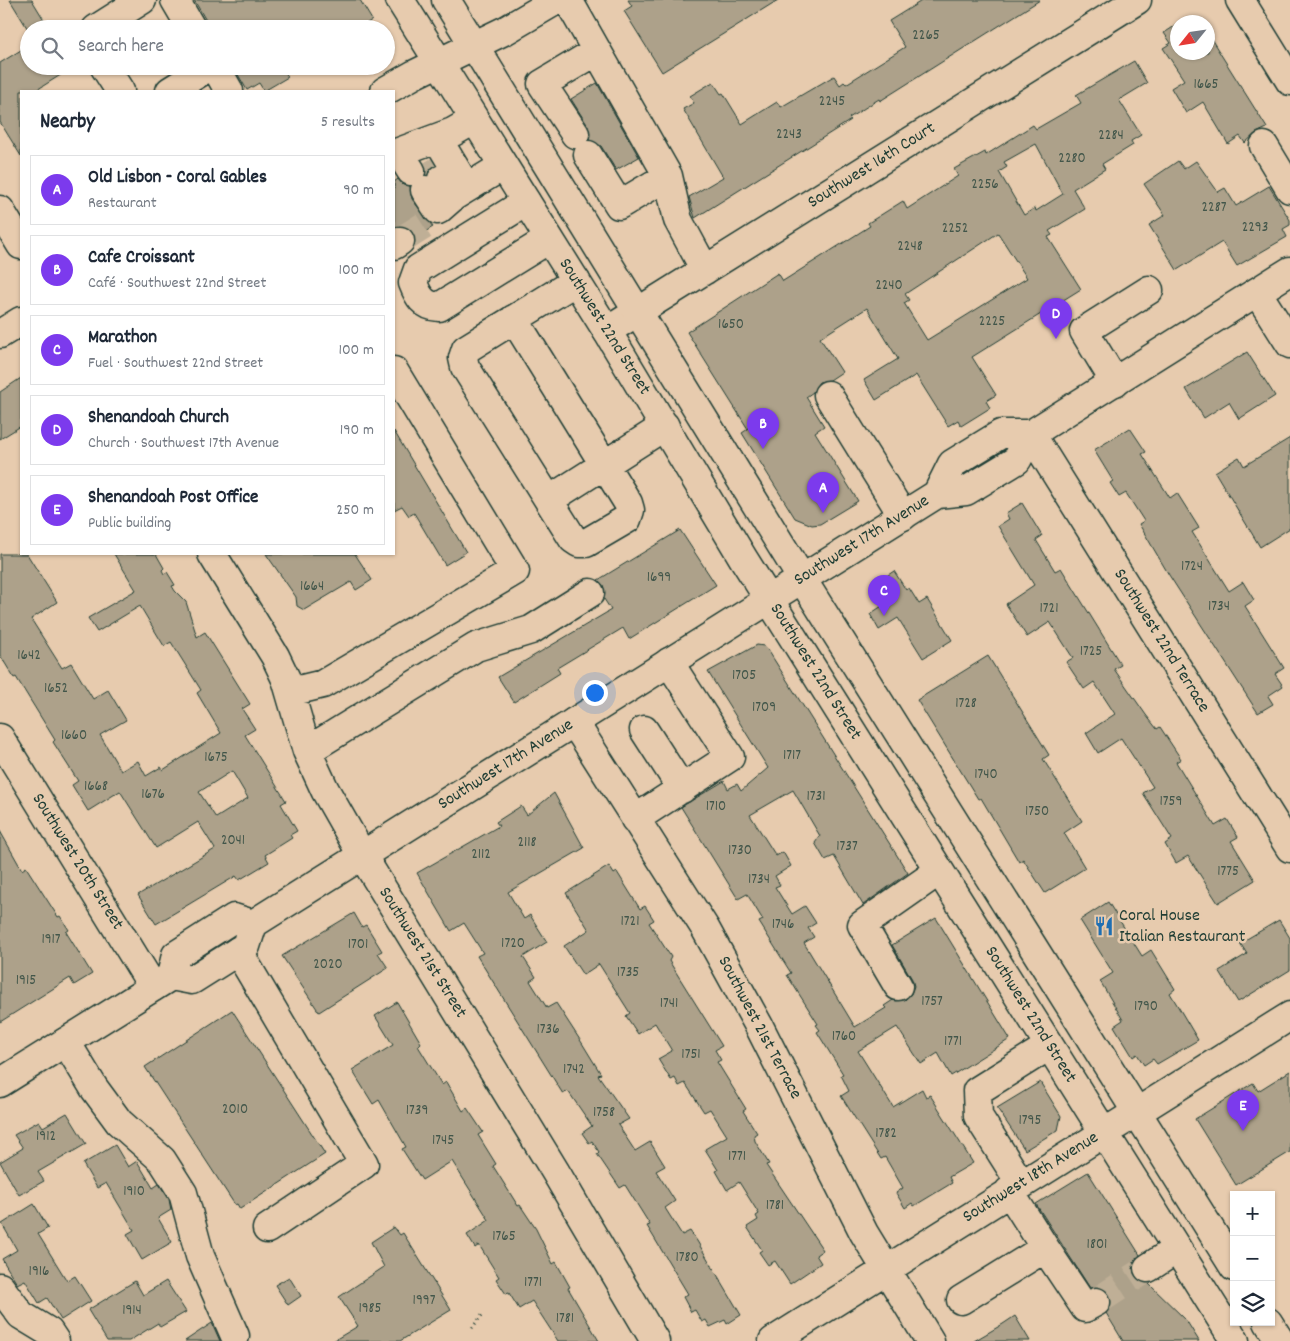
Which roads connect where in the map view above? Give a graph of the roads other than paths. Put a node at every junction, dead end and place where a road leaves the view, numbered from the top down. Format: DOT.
graph roads {
  1 [pos="142,0"];
  2 [pos="176,0"];
  3 [pos="400,0"];
  4 [pos="446,0"];
  5 [pos="557,0"];
  6 [pos="568,0"];
  7 [pos="1137,0"];
  8 [pos="1240,0"];
  9 [pos="110,20"];
  10 [pos="186,20"];
  11 [pos="474,45"];
  12 [pos="597,51"];
  13 [pos="438,62"];
  14 [pos="196,75"];
  15 [pos="220,75"];
  16 [pos="1290,81"];
  17 [pos="172,90"];
  18 [pos="228,90"];
  19 [pos="387,90"];
  20 [pos="474,120"];
  21 [pos="1264,146"];
  22 [pos="503,166"];
  23 [pos="426,173"];
  24 [pos="668,176"];
  25 [pos="1290,189"];
  26 [pos="526,202"];
  27 [pos="0,210"];
  28 [pos="549,239"];
  29 [pos="20,243"];
  30 [pos="705,270"];
  31 [pos="1290,271"];
  32 [pos="576,281"];
  33 [pos="1149,290"];
  34 [pos="1257,292"];
  35 [pos="639,312"];
  36 [pos="514,319"];
  37 [pos="20,322"];
  38 [pos="607,331"];
  39 [pos="0,334"];
  40 [pos="1290,344"];
  41 [pos="395,373"];
  42 [pos="1115,382"];
  43 [pos="828,396"];
  44 [pos="665,426"];
  45 [pos="1031,434"];
  46 [pos="606,464"];
  47 [pos="549,500"];
  48 [pos="903,516"];
  49 [pos="213,555"];
  50 [pos="802,579"];
  51 [pos="590,593"];
  52 [pos="768,599"];
  53 [pos="669,662"];
  54 [pos="290,692"];
  55 [pos="574,722"];
  56 [pos="644,730"];
  57 [pos="0,738"];
  58 [pos="307,751"];
  59 [pos="682,789"];
  60 [pos="635,819"];
  61 [pos="1290,848"];
  62 [pos="362,856"];
  63 [pos="939,871"];
  64 [pos="253,924"];
  65 [pos="238,951"];
  66 [pos="162,981"];
  67 [pos="898,986"];
  68 [pos="1290,1016"];
  69 [pos="66,1042"];
  70 [pos="1049,1046"];
  71 [pos="0,1083"];
  72 [pos="1137,1112"];
  73 [pos="1103,1132"];
  74 [pos="1015,1188"];
  75 [pos="267,1230"];
  76 [pos="1045,1248"];
  77 [pos="1177,1249"];
  78 [pos="1230,1261"];
  79 [pos="1148,1268"];
  80 [pos="886,1270"];
  81 [pos="0,1287"];
  82 [pos="961,1300"];
  83 [pos="1096,1302"];
  84 [pos="1271,1326"];
  85 [pos="236,1336"];
  86 [pos="55,1341"];
  87 [pos="655,1341"];
  88 [pos="773,1341"];
  89 [pos="930,1341"];
  90 [pos="1235,1341"];
  91 [pos="1280,1341"];
  1 -- 9 [label="main road"];
  2 -- 10 [label="main road"];
  3 -- 13 [label="main road, Southwest 22nd Street"];
  4 -- 11 [label="main road, Southwest 22nd Street"];
  5 -- 11 [label="main road"];
  6 -- 12 [label="main road"];
  7 -- 30 [label="main road, Southwest 16th Court"];
  8 -- 16 [label="main road"];
  11 -- 13 [label="main road"];
  11 -- 35 [label="main road, Southwest 22nd Street"];
  12 -- 24 [label="main road"];
  12 -- 24 [label="main road"];
  13 -- 19 [label="main road"];
  13 -- 20 [label="main road, Southwest 22nd Street"];
  14 -- 17 [label="main road"];
  15 -- 18 [label="main road"];
  20 -- 22 [label="main road, Southwest 22nd Street"];
  20 -- 23 [label="main road"];
  21 -- 25 [label="main road"];
  22 -- 23 [label="main road"];
  22 -- 26 [label="main road, Southwest 22nd Street"];
  24 -- 30 [label="main road"];
  26 -- 28 [label="main road, Southwest 22nd Street"];
  26 -- 28 [label="main road"];
  27 -- 29 [label="main road"];
  28 -- 32 [label="main road, Southwest 22nd Street"];
  30 -- 35 [label="main road, Southwest 16th Court"];
  31 -- 34 [label="main road, Southwest 17th Avenue"];
  32 -- 36 [label="main road"];
  32 -- 38 [label="main road, Southwest 22nd Street"];
  33 -- 42 [label="main road"];
  34 -- 40 [label="main road"];
  34 -- 42 [label="main road, Southwest 17th Avenue"];
  35 -- 38 [label="main road, Southwest 16th Court"];
  35 -- 50 [label="main road, Southwest 22nd Street"];
  36 -- 46 [label="main road"];
  36 -- 47 [label="main road"];
  37 -- 39 [label="main road"];
  38 -- 44 [label="main road, Southwest 22nd Street"];
  41 -- 54 [label="main road"];
  42 -- 45 [label="main road, Southwest 17th Avenue"];
  43 -- 48 [label="main road"];
  44 -- 46 [label="main road"];
  44 -- 52 [label="main road, Southwest 22nd Street"];
  45 -- 48 [label="main road, Southwest 17th Avenue"];
  45 -- 61 [label="main road, Southwest 22nd Terrace"];
  46 -- 47 [label="main road"];
  46 -- 47 [label="main road"];
  48 -- 50 [label="main road, Southwest 17th Avenue"];
  49 -- 54 [label="main road, Southwest 21st Street"];
  50 -- 52 [label="main road, Southwest 17th Avenue"];
  50 -- 72 [label="main road, Southwest 22nd Street"];
  51 -- 58 [label="main road"];
  52 -- 53 [label="main road, Southwest 17th Avenue"];
  52 -- 63 [label="main road, Southwest 22nd Street"];
  53 -- 55 [label="main road, Southwest 17th Avenue"];
  53 -- 59 [label="main road"];
  54 -- 58 [label="main road, Southwest 21st Street"];
  55 -- 60 [label="main road, Southwest 21st Terrace"];
  55 -- 62 [label="main road, Southwest 17th Avenue"];
  56 -- 59 [label="main road"];
  57 -- 66 [label="main road, Southwest 20th Street"];
  58 -- 62 [label="main road, Southwest 21st Street"];
  59 -- 60 [label="main road"];
  60 -- 80 [label="main road, Southwest 21st Terrace"];
  62 -- 64 [label="main road, Southwest 17th Avenue"];
  62 -- 87 [label="main road, Southwest 21st Street"];
  63 -- 67 [label="main road"];
  63 -- 70 [label="main road, Southwest 22nd Street"];
  64 -- 65 [label="main road"];
  64 -- 66 [label="main road"];
  65 -- 66 [label="main road"];
  65 -- 75 [label="main road"];
  66 -- 69 [label="main road"];
  68 -- 72 [label="main road, Southwest 18th Avenue"];
  69 -- 71 [label="main road"];
  69 -- 85 [label="main road"];
  70 -- 73 [label="main road, Southwest 22nd Street"];
  70 -- 74 [label="main road"];
  72 -- 73 [label="main road, Southwest 18th Avenue"];
  72 -- 78 [label="main road, Southwest 22nd Street"];
  73 -- 74 [label="main road, Southwest 18th Avenue"];
  73 -- 77 [label="main road, Southwest 22nd Street"];
  74 -- 76 [label="main road"];
  74 -- 80 [label="main road, Southwest 18th Avenue"];
  76 -- 82 [label="main road"];
  76 -- 83 [label="main road"];
  77 -- 79 [label="main road"];
  77 -- 90 [label="main road, Southwest 22nd Street"];
  80 -- 88 [label="main road, Southwest 18th Avenue"];
  80 -- 89 [label="main road, Southwest 21st Terrace"];
  81 -- 86 [label="main road"];
  84 -- 91 [label="main road"];
}
